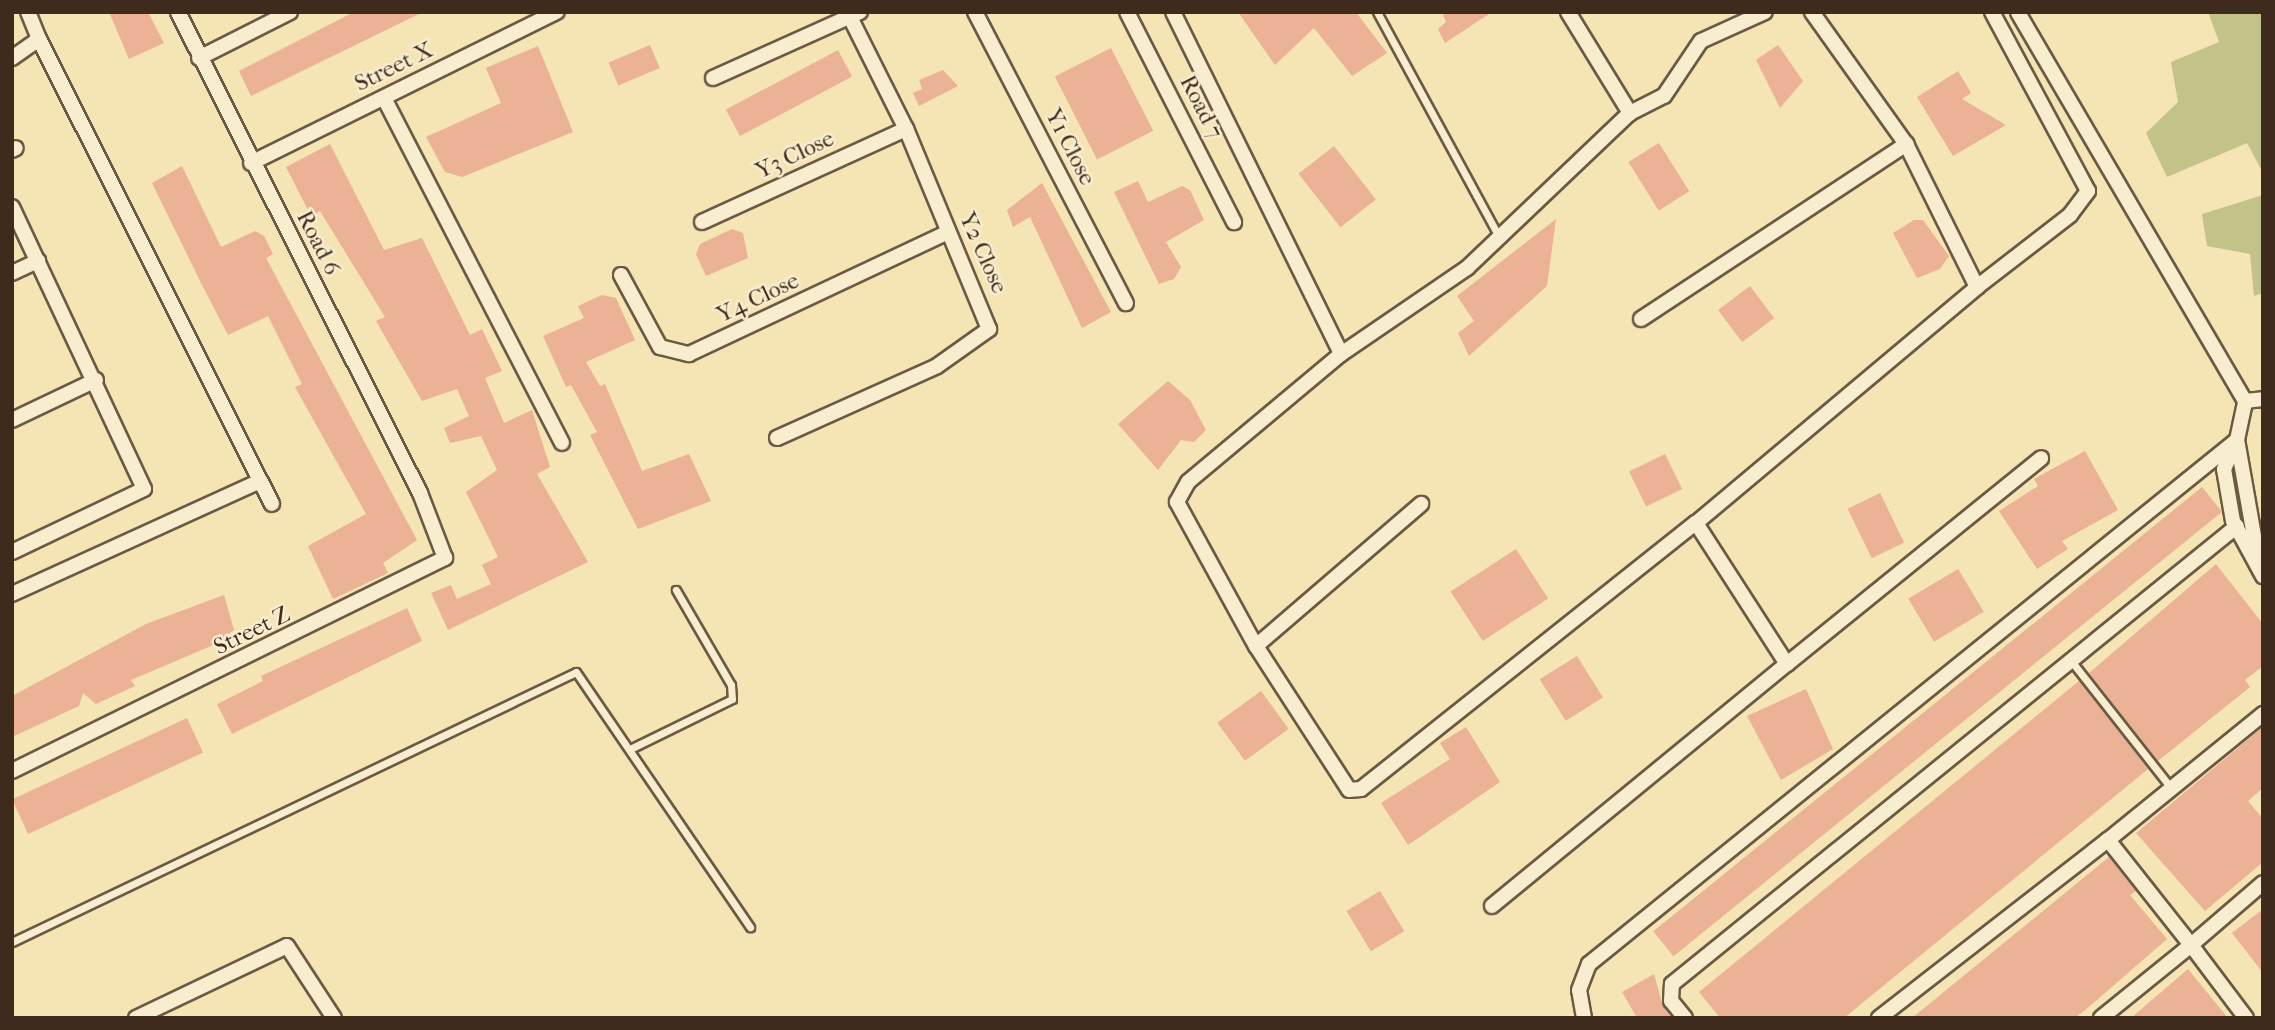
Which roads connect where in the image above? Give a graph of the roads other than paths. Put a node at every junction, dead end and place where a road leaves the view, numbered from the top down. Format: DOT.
graph roads {
  1 [pos="29,12"];
  2 [pos="178,12"];
  3 [pos="290,12"];
  4 [pos="557,12"];
  5 [pos="975,12"];
  6 [pos="1127,12"];
  7 [pos="1174,12"];
  8 [pos="1377,12"];
  9 [pos="1568,12"];
  10 [pos="1765,12"];
  11 [pos="1812,12"];
  12 [pos="1992,12"];
  13 [pos="2018,12"];
  14 [pos="855,15"];
  15 [pos="39,39"];
  16 [pos="12,58"];
  17 [pos="199,58"];
  18 [pos="713,78"];
  19 [pos="384,98"];
  20 [pos="1630,113"];
  21 [pos="906,130"];
  22 [pos="1906,144"];
  23 [pos="251,163"];
  24 [pos="12,207"];
  25 [pos="702,222"];
  26 [pos="1234,222"];
  27 [pos="948,232"];
  28 [pos="1498,235"];
  29 [pos="38,261"];
  30 [pos="12,273"];
  31 [pos="621,275"];
  32 [pos="1977,287"];
  33 [pos="1126,303"];
  34 [pos="1641,319"];
  35 [pos="1340,354"];
  36 [pos="96,380"];
  37 [pos="2263,399"];
  38 [pos="2245,401"];
  39 [pos="12,420"];
  40 [pos="778,438"];
  41 [pos="2237,440"];
  42 [pos="562,443"];
  43 [pos="2041,458"];
  44 [pos="260,481"];
  45 [pos="420,493"];
  46 [pos="1421,504"];
  47 [pos="272,505"];
  48 [pos="1696,523"];
  49 [pos="2237,527"];
  50 [pos="12,552"];
  51 [pos="2262,573"];
  52 [pos="676,590"];
  53 [pos="12,594"];
  54 [pos="1256,646"];
  55 [pos="2072,662"];
  56 [pos="1787,664"];
  57 [pos="2263,714"];
  58 [pos="632,748"];
  59 [pos="12,771"];
  60 [pos="2171,788"];
  61 [pos="2108,840"];
  62 [pos="2263,883"];
  63 [pos="1492,906"];
  64 [pos="750,927"];
  65 [pos="12,942"];
  66 [pos="2191,945"];
  67 [pos="136,1018"];
  68 [pos="334,1018"];
  69 [pos="1584,1018"];
  70 [pos="1685,1018"];
  71 [pos="1879,1018"];
  72 [pos="2101,1018"];
  73 [pos="2246,1018"];
  1 -- 15 [label="street"];
  2 -- 17 [label="street, Road 6"];
  3 -- 17 [label="street"];
  4 -- 19 [label="street, Street X"];
  5 -- 33 [label="street, Y1 Close"];
  6 -- 26 [label="street, Road 7"];
  7 -- 35 [label="street"];
  8 -- 28 [label="lane"];
  9 -- 20 [label="street"];
  10 -- 20 [label="street"];
  11 -- 22 [label="street"];
  12 -- 32 [label="street"];
  13 -- 38 [label="street"];
  14 -- 18 [label="street"];
  14 -- 21 [label="street, Y2 Close"];
  15 -- 16 [label="street"];
  15 -- 44 [label="street"];
  17 -- 23 [label="street, Road 6"];
  19 -- 23 [label="street, Street X"];
  19 -- 42 [label="street"];
  20 -- 28 [label="street"];
  21 -- 25 [label="street, Y3 Close"];
  21 -- 27 [label="street, Y2 Close"];
  22 -- 32 [label="street"];
  22 -- 34 [label="street"];
  23 -- 45 [label="street, Road 6"];
  24 -- 29 [label="street"];
  27 -- 31 [label="street, Y4 Close"];
  27 -- 40 [label="street, Y2 Close"];
  28 -- 35 [label="street"];
  29 -- 30 [label="street"];
  29 -- 36 [label="street"];
  32 -- 48 [label="street"];
  35 -- 54 [label="street"];
  36 -- 39 [label="street"];
  36 -- 50 [label="street"];
  37 -- 38 [label="street"];
  38 -- 41 [label="street"];
  41 -- 49 [label="street"];
  41 -- 51 [label="street"];
  41 -- 69 [label="street"];
  43 -- 56 [label="street"];
  44 -- 47 [label="street"];
  44 -- 53 [label="street"];
  45 -- 59 [label="street, Street Z"];
  46 -- 54 [label="street"];
  48 -- 54 [label="street"];
  48 -- 56 [label="street"];
  49 -- 51 [label="street"];
  49 -- 55 [label="street"];
  52 -- 58 [label="lane"];
  55 -- 60 [label="lane"];
  55 -- 70 [label="street"];
  56 -- 63 [label="street"];
  57 -- 60 [label="street"];
  58 -- 64 [label="lane"];
  58 -- 65 [label="lane"];
  60 -- 61 [label="street"];
  61 -- 66 [label="street"];
  61 -- 71 [label="street"];
  62 -- 66 [label="street"];
  66 -- 72 [label="street"];
  66 -- 73 [label="street"];
  67 -- 68 [label="street"];
}
